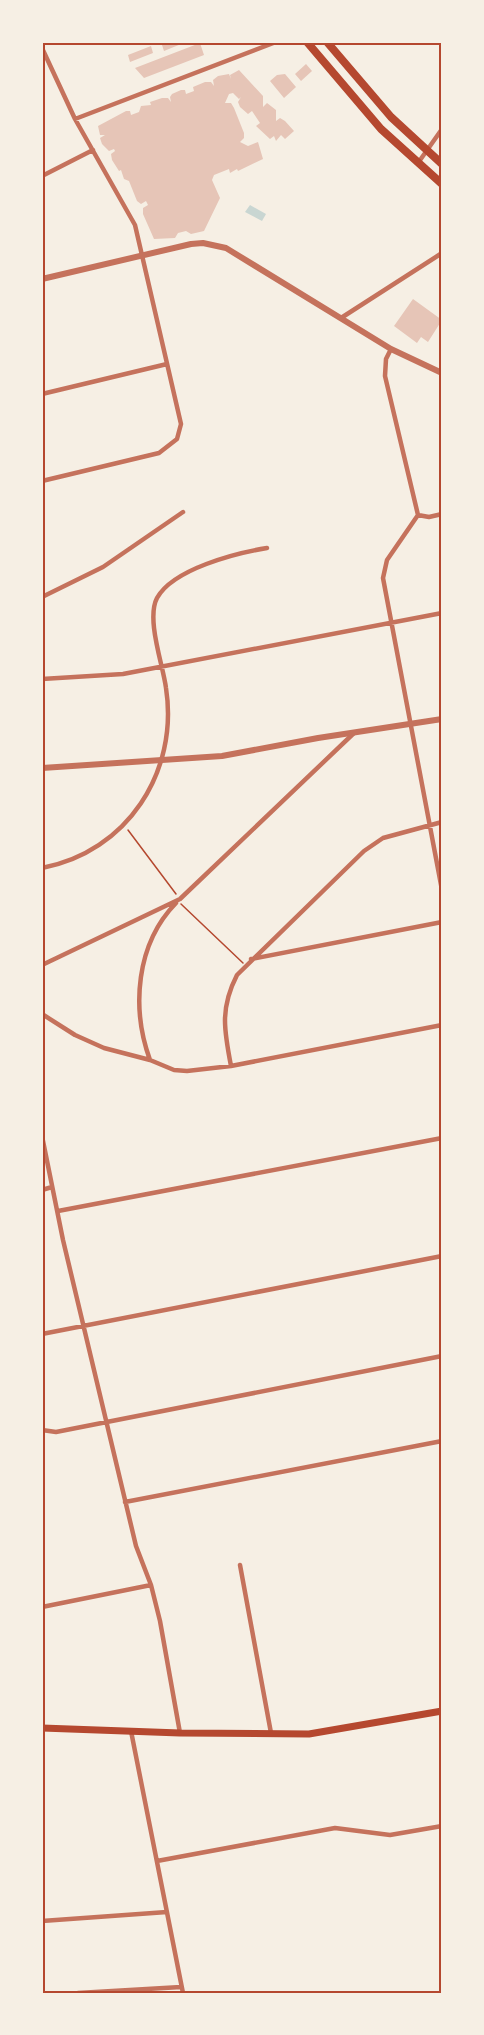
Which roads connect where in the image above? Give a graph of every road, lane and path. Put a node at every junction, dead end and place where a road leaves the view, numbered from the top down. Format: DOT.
graph roads {
  1 [pos="276,42"];
  2 [pos="307,42"];
  3 [pos="327,42"];
  4 [pos="42,48"];
  5 [pos="75,119"];
  6 [pos="442,129"];
  7 [pos="93,150"];
  8 [pos="427,151"];
  9 [pos="418,163"];
  10 [pos="442,164"];
  11 [pos="42,176"];
  12 [pos="442,184"];
  13 [pos="442,254"];
  14 [pos="141,257"];
  15 [pos="42,279"];
  16 [pos="341,318"];
  17 [pos="391,349"];
  18 [pos="167,364"];
  19 [pos="442,374"];
  20 [pos="42,394"];
  21 [pos="42,481"];
  22 [pos="183,512"];
  23 [pos="442,514"];
  24 [pos="418,515"];
  25 [pos="267,548"];
  26 [pos="42,597"];
  27 [pos="442,613"];
  28 [pos="391,623"];
  29 [pos="162,666"];
  30 [pos="42,679"];
  31 [pos="442,719"];
  32 [pos="410,725"];
  33 [pos="354,731"];
  34 [pos="164,759"];
  35 [pos="42,768"];
  36 [pos="442,822"];
  37 [pos="124,824"];
  38 [pos="430,825"];
  39 [pos="42,868"];
  40 [pos="442,890"];
  41 [pos="179,900"];
  42 [pos="442,922"];
  43 [pos="251,959"];
  44 [pos="42,965"];
  45 [pos="245,965"];
  46 [pos="42,1014"];
  47 [pos="442,1025"];
  48 [pos="150,1060"];
  49 [pos="231,1066"];
  50 [pos="42,1136"];
  51 [pos="442,1138"];
  52 [pos="52,1187"];
  53 [pos="42,1190"];
  54 [pos="58,1211"];
  55 [pos="442,1256"];
  56 [pos="84,1326"];
  57 [pos="42,1334"];
  58 [pos="442,1356"];
  59 [pos="106,1422"];
  60 [pos="42,1430"];
  61 [pos="442,1441"];
  62 [pos="125,1502"];
  63 [pos="240,1565"];
  64 [pos="152,1585"];
  65 [pos="42,1607"];
  66 [pos="442,1711"];
  67 [pos="42,1728"];
  68 [pos="131,1731"];
  69 [pos="180,1733"];
  70 [pos="271,1733"];
  71 [pos="442,1826"];
  72 [pos="157,1861"];
  73 [pos="167,1912"];
  74 [pos="42,1921"];
  75 [pos="182,1987"];
  76 [pos="78,1993"];
  77 [pos="183,1993"];
  1 -- 5 [label="street"];
  2 -- 9 [label="main road"];
  3 -- 8 [label="main road"];
  4 -- 5 [label="street"];
  5 -- 7 [label="street"];
  6 -- 8 [label="street"];
  7 -- 11 [label="street"];
  7 -- 14 [label="street"];
  8 -- 9 [label="street"];
  8 -- 10 [label="main road"];
  9 -- 12 [label="main road"];
  13 -- 16 [label="street"];
  14 -- 15 [label="street"];
  14 -- 16 [label="street"];
  14 -- 18 [label="street"];
  16 -- 17 [label="street"];
  17 -- 19 [label="street"];
  17 -- 24 [label="street"];
  18 -- 20 [label="street"];
  18 -- 21 [label="street"];
  22 -- 26 [label="street"];
  23 -- 24 [label="street"];
  24 -- 28 [label="street"];
  25 -- 29 [label="street"];
  27 -- 28 [label="street"];
  28 -- 29 [label="street"];
  28 -- 32 [label="street"];
  29 -- 30 [label="street"];
  29 -- 34 [label="street"];
  31 -- 32 [label="street"];
  32 -- 33 [label="street"];
  32 -- 38 [label="street"];
  33 -- 34 [label="street"];
  33 -- 41 [label="street"];
  34 -- 35 [label="street"];
  34 -- 37 [label="street"];
  36 -- 38 [label="street"];
  37 -- 39 [label="street"];
  37 -- 41 [label="path"];
  38 -- 40 [label="street"];
  38 -- 43 [label="street"];
  41 -- 44 [label="street"];
  41 -- 45 [label="path"];
  41 -- 48 [label="street"];
  42 -- 43 [label="street"];
  43 -- 45 [label="street"];
  45 -- 49 [label="street"];
  46 -- 48 [label="street"];
  47 -- 49 [label="street"];
  48 -- 49 [label="street"];
  50 -- 52 [label="street"];
  51 -- 54 [label="street"];
  52 -- 53 [label="street"];
  52 -- 54 [label="street"];
  54 -- 56 [label="street"];
  55 -- 56 [label="street"];
  56 -- 57 [label="street"];
  56 -- 59 [label="street"];
  58 -- 59 [label="street"];
  59 -- 60 [label="street"];
  59 -- 62 [label="street"];
  61 -- 62 [label="street"];
  62 -- 64 [label="street"];
  63 -- 70 [label="street"];
  64 -- 65 [label="street"];
  64 -- 69 [label="street"];
  66 -- 70 [label="main road"];
  67 -- 68 [label="main road"];
  68 -- 69 [label="main road"];
  68 -- 72 [label="street"];
  69 -- 70 [label="main road"];
  71 -- 72 [label="street"];
  72 -- 73 [label="street"];
  73 -- 74 [label="street"];
  73 -- 75 [label="street"];
  75 -- 76 [label="street"];
  75 -- 77 [label="street"];
}
